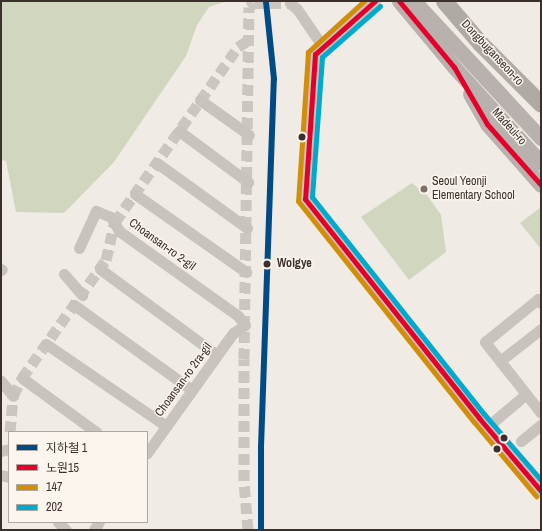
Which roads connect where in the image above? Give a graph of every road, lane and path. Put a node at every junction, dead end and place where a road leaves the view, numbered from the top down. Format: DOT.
graph roads {
  1 [pos="375,1"];
  2 [pos="399,1"];
  3 [pos="414,1"];
  4 [pos="444,1"];
  5 [pos="290,3"];
  6 [pos="324,47"];
  7 [pos="454,67"];
  8 [pos="200,100"];
  9 [pos="541,104"];
  10 [pos="179,131"];
  11 [pos="249,135"];
  12 [pos="541,138"];
  13 [pos="157,163"];
  14 [pos="541,163"];
  15 [pos="248,182"];
  16 [pos="541,185"];
  17 [pos="135,194"];
  18 [pos="247,228"];
  19 [pos="79,248"];
  20 [pos="100,269"];
  21 [pos="246,272"];
  22 [pos="64,274"];
  23 [pos="82,295"];
  24 [pos="541,303"];
  25 [pos="74,305"];
  26 [pos="245,326"];
  27 [pos="541,329"];
  28 [pos="46,344"];
  29 [pos="217,355"];
  30 [pos="500,361"];
  31 [pos="22,378"];
  32 [pos="1,381"];
  33 [pos="192,390"];
  34 [pos="526,394"];
  35 [pos="13,396"];
  36 [pos="541,413"];
  37 [pos="541,425"];
  38 [pos="166,426"];
  39 [pos="487,427"];
  40 [pos="95,431"];
  41 [pos="521,441"];
  42 [pos="148,452"];
  43 [pos="541,491"];
  1 -- 6 [label="street"];
  2 -- 7 [label="main road, Madeul-ro"];
  3 -- 12 [label="main road, Madeul-ro"];
  4 -- 9 [label="highway, Dongbuganseon-ro"];
  5 -- 6 [label="street"];
  6 -- 39 [label="street"];
  7 -- 14 [label="main road, Madeul-ro"];
  7 -- 16 [label="main road"];
  8 -- 11 [label="street"];
  10 -- 15 [label="street"];
  13 -- 18 [label="street"];
  17 -- 21 [label="street"];
  19 -- 26 [label="street, Choansan-ro 2-gil"];
  20 -- 29 [label="street"];
  22 -- 23 [label="street"];
  24 -- 30 [label="street"];
  25 -- 33 [label="street"];
  26 -- 29 [label="street, Choansan-ro 2ra-gil"];
  27 -- 30 [label="street"];
  28 -- 38 [label="street"];
  29 -- 33 [label="street, Choansan-ro 2ra-gil"];
  30 -- 34 [label="street"];
  31 -- 40 [label="street"];
  32 -- 35 [label="street"];
  33 -- 38 [label="street, Choansan-ro 2ra-gil"];
  34 -- 36 [label="street"];
  34 -- 39 [label="street"];
  37 -- 41 [label="street"];
  38 -- 42 [label="street, Choansan-ro 2ra-gil"];
  39 -- 43 [label="street"];
}
